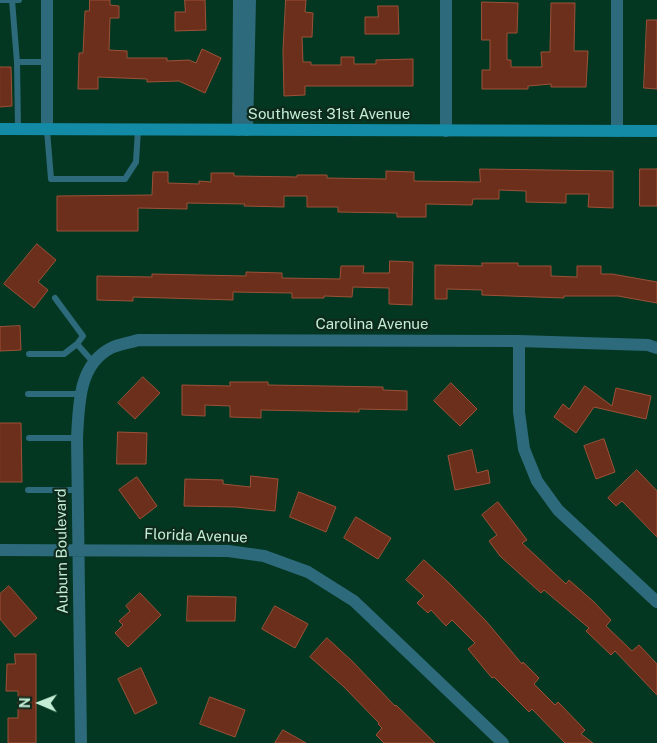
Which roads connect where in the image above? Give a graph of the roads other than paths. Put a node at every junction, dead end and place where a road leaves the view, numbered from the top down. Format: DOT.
graph roads {
  1 [pos="0,0"];
  2 [pos="12,0"];
  3 [pos="19,0"];
  4 [pos="47,0"];
  5 [pos="239,0"];
  6 [pos="250,0"];
  7 [pos="446,0"];
  8 [pos="617,0"];
  9 [pos="17,62"];
  10 [pos="47,62"];
  11 [pos="0,129"];
  12 [pos="18,130"];
  13 [pos="47,130"];
  14 [pos="138,130"];
  15 [pos="242,130"];
  16 [pos="446,131"];
  17 [pos="616,131"];
  18 [pos="657,131"];
  19 [pos="55,298"];
  20 [pos="520,341"];
  21 [pos="76,344"];
  22 [pos="657,348"];
  23 [pos="29,354"];
  24 [pos="93,362"];
  25 [pos="28,394"];
  26 [pos="80,394"];
  27 [pos="29,438"];
  28 [pos="77,438"];
  29 [pos="28,490"];
  30 [pos="78,490"];
  31 [pos="0,550"];
  32 [pos="79,550"];
  33 [pos="657,602"];
  34 [pos="81,743"];
  35 [pos="503,743"];
  1 -- 2 [label="lane"];
  2 -- 3 [label="lane"];
  2 -- 9 [label="lane"];
  4 -- 10 [label="street"];
  5 -- 15 [label="street"];
  6 -- 15 [label="street"];
  7 -- 16 [label="street"];
  8 -- 17 [label="street"];
  9 -- 10 [label="lane"];
  9 -- 12 [label="lane"];
  10 -- 13 [label="street"];
  11 -- 12 [label="main road, Southwest 31st Avenue"];
  12 -- 13 [label="main road, Southwest 31st Avenue"];
  13 -- 14 [label="main road, Southwest 31st Avenue"];
  13 -- 14 [label="lane"];
  14 -- 15 [label="main road, Southwest 31st Avenue"];
  15 -- 16 [label="main road, Southwest 31st Avenue"];
  16 -- 17 [label="main road, Southwest 31st Avenue"];
  17 -- 18 [label="main road, Southwest 31st Avenue"];
  19 -- 21 [label="lane"];
  20 -- 22 [label="street, Carolina Avenue"];
  20 -- 24 [label="street, Carolina Avenue"];
  20 -- 33 [label="street"];
  21 -- 23 [label="lane"];
  21 -- 24 [label="lane"];
  24 -- 26 [label="street, Auburn Boulevard"];
  25 -- 26 [label="lane"];
  26 -- 28 [label="street, Auburn Boulevard"];
  27 -- 28 [label="lane"];
  28 -- 30 [label="street, Auburn Boulevard"];
  29 -- 30 [label="lane"];
  30 -- 32 [label="street, Auburn Boulevard"];
  31 -- 32 [label="street, Florida Avenue"];
  32 -- 34 [label="street, Auburn Boulevard"];
  32 -- 35 [label="street, Florida Avenue"];
}
